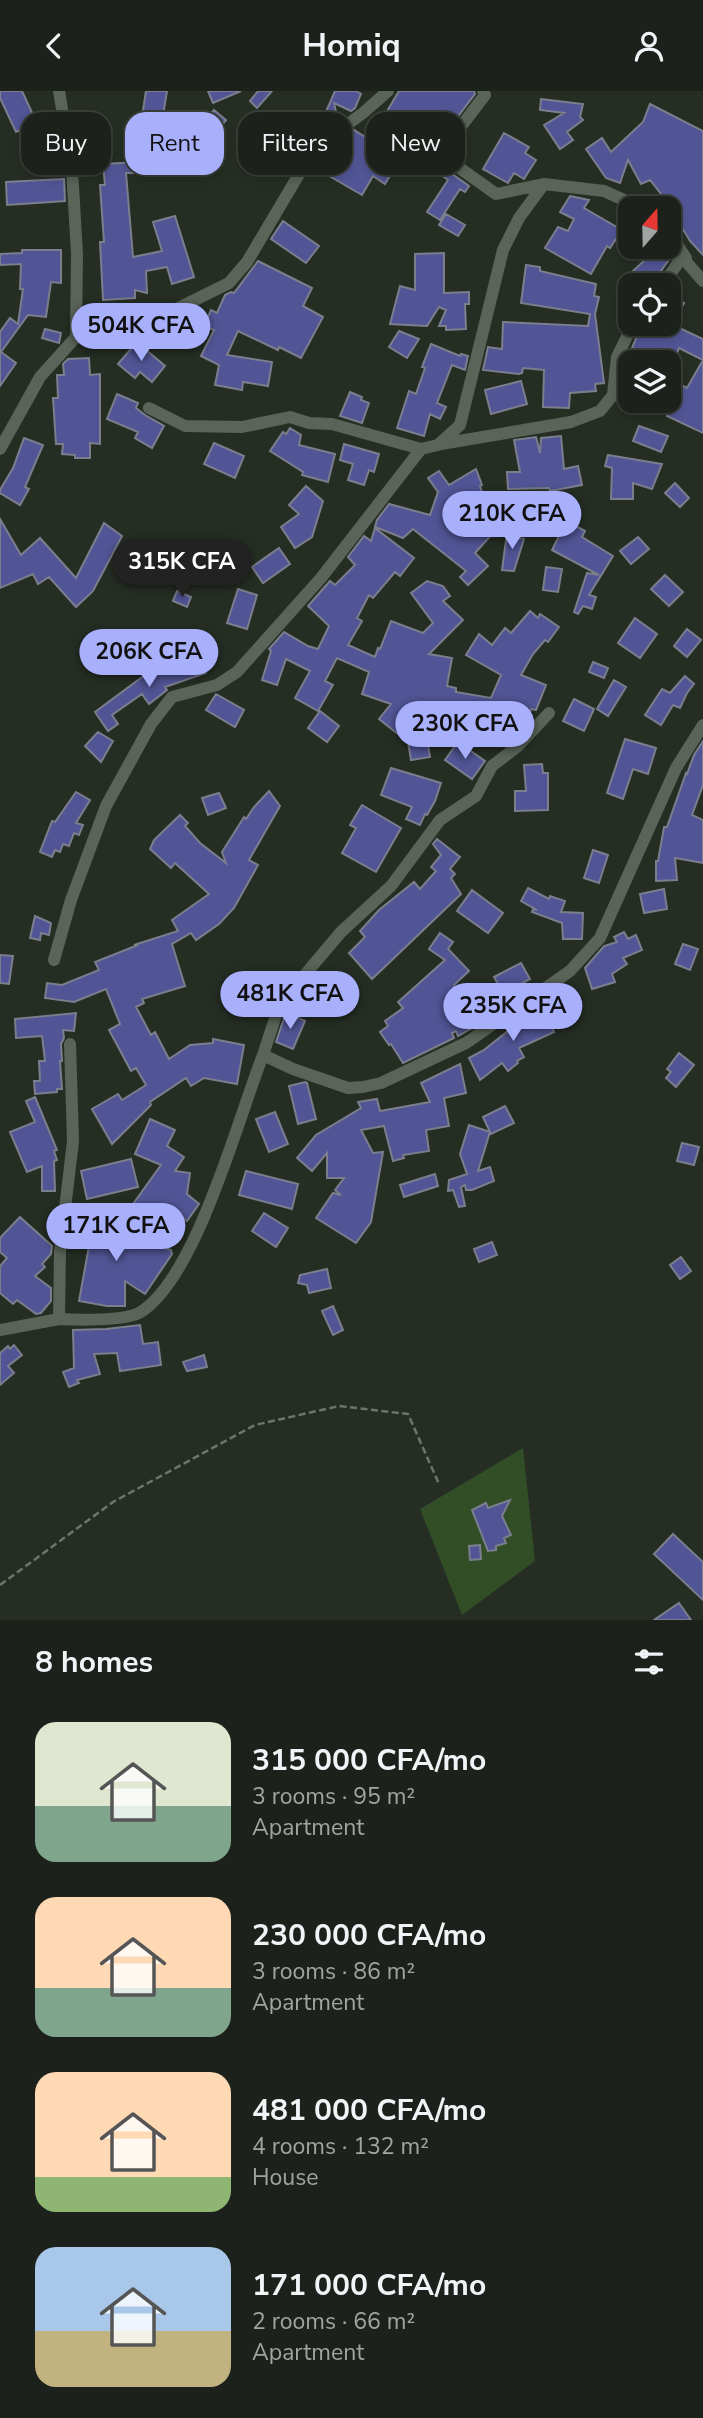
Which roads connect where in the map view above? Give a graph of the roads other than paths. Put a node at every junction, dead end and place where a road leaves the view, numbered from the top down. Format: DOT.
graph roads {
  1 [pos="59,91"];
  2 [pos="388,91"];
  3 [pos="483,91"];
  4 [pos="544,184"];
  5 [pos="618,197"];
  6 [pos="681,250"];
  7 [pos="682,257"];
  8 [pos="671,273"];
  9 [pos="703,281"];
  10 [pos="627,336"];
  11 [pos="76,337"];
  12 [pos="149,408"];
  13 [pos="438,445"];
  14 [pos="0,449"];
  15 [pos="421,449"];
  16 [pos="549,713"];
  17 [pos="703,725"];
  18 [pos="54,960"];
  19 [pos="70,1044"];
  20 [pos="263,1055"];
  21 [pos="59,1319"];
  22 [pos="0,1330"];
  1 -- 11 [label="street"];
  2 -- 11 [label="street"];
  3 -- 4 [label="street"];
  4 -- 5 [label="street"];
  4 -- 13 [label="street"];
  6 -- 7 [label="street"];
  7 -- 8 [label="street"];
  7 -- 9 [label="street"];
  10 -- 13 [label="street"];
  11 -- 14 [label="street"];
  12 -- 15 [label="street"];
  13 -- 15 [label="street"];
  15 -- 18 [label="street"];
  16 -- 20 [label="street"];
  17 -- 20 [label="street"];
  19 -- 21 [label="street"];
  20 -- 21 [label="street"];
  21 -- 22 [label="street"];
}
